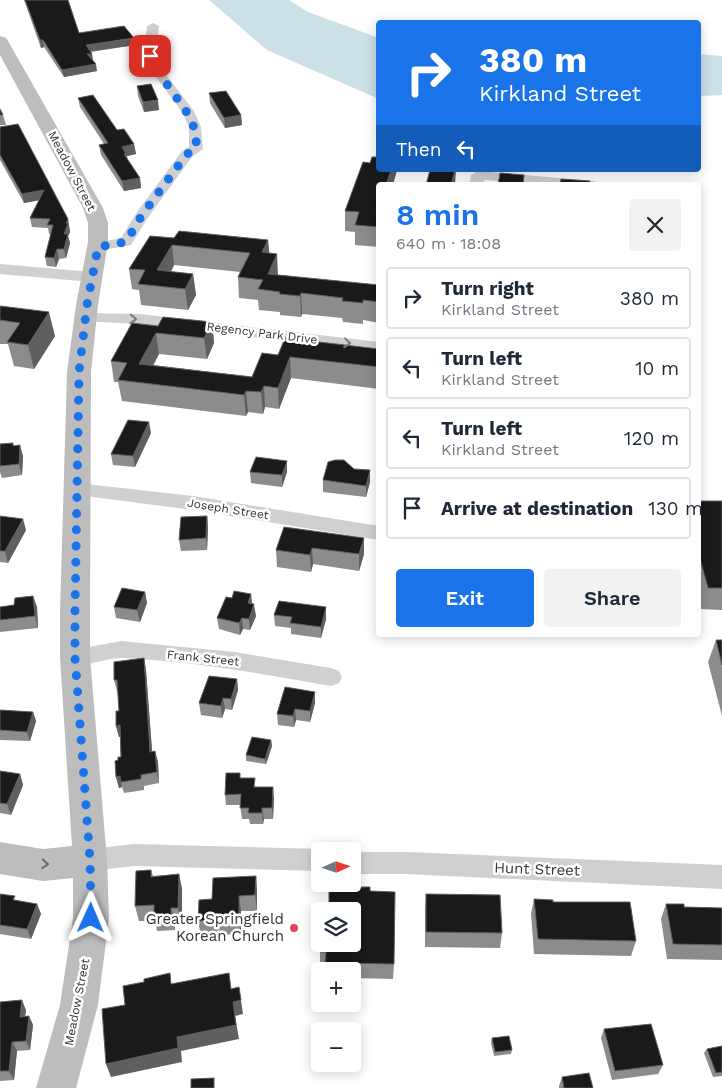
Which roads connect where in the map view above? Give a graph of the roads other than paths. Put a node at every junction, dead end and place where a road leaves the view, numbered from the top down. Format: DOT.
graph roads {
  1 [pos="153,26"];
  2 [pos="0,41"];
  3 [pos="477,180"];
  4 [pos="524,182"];
  5 [pos="98,240"];
  6 [pos="0,269"];
  7 [pos="92,278"];
  8 [pos="85,318"];
  9 [pos="376,347"];
  10 [pos="77,489"];
  11 [pos="376,533"];
  12 [pos="75,657"];
  13 [pos="330,677"];
  14 [pos="0,858"];
  15 [pos="90,860"];
  16 [pos="311,860"];
  17 [pos="361,863"];
  18 [pos="722,877"];
  19 [pos="56,1088"];
  1 -- 5 [label="street"];
  2 -- 5 [label="street, Meadow Street"];
  3 -- 4 [label="street"];
  5 -- 7 [label="street, Meadow Street"];
  6 -- 7 [label="street"];
  7 -- 8 [label="street, Meadow Street"];
  8 -- 9 [label="street, Regency Park Drive, one-way"];
  8 -- 10 [label="street, Meadow Street"];
  10 -- 11 [label="street, Joseph Street"];
  10 -- 12 [label="street, Meadow Street"];
  12 -- 13 [label="street, Frank Street"];
  12 -- 15 [label="street, Meadow Street"];
  14 -- 15 [label="street, one-way"];
  15 -- 16 [label="street"];
  15 -- 19 [label="street, Meadow Street"];
  17 -- 18 [label="street, Hunt Street"];
}
